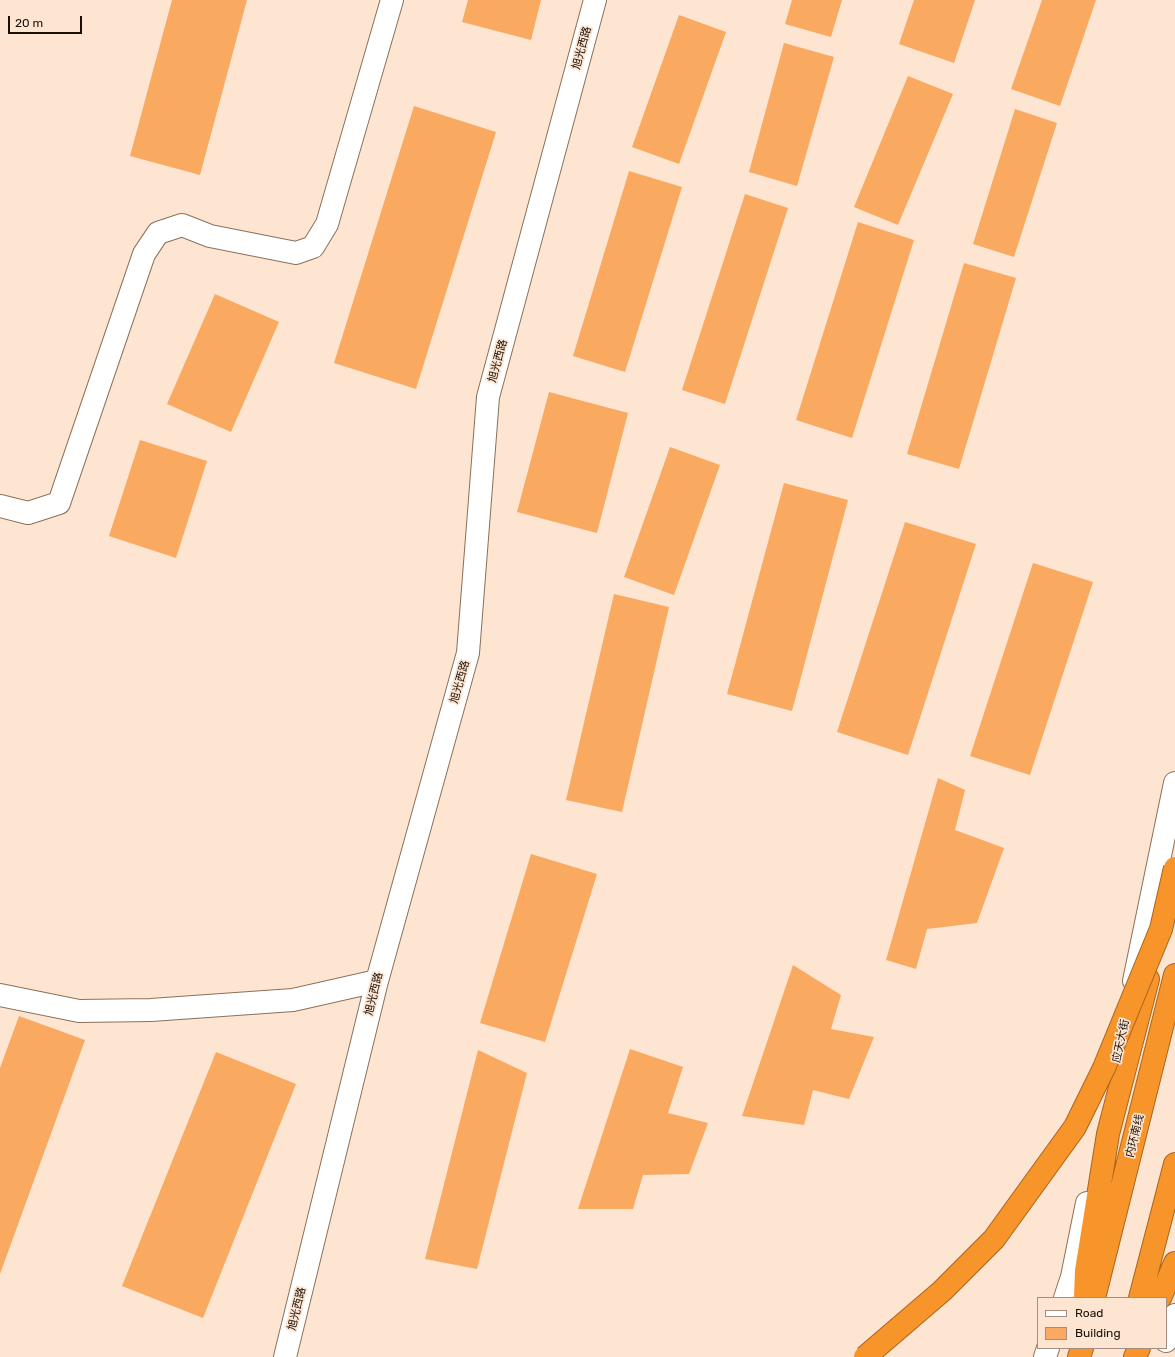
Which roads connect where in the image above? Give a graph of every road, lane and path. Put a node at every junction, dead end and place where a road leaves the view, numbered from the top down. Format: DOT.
graph roads {
  1 [pos="392,0"];
  2 [pos="595,0"];
  3 [pos="0,506"];
  4 [pos="1175,783"];
  5 [pos="1175,868"];
  6 [pos="1161,929"];
  7 [pos="1175,975"];
  8 [pos="377,981"];
  9 [pos="0,996"];
  10 [pos="1175,1164"];
  11 [pos="1175,1263"];
  12 [pos="1065,1297"];
  13 [pos="1084,1297"];
  14 [pos="1094,1297"];
  15 [pos="1140,1297"];
  16 [pos="1160,1297"];
  17 [pos="1175,1314"];
  18 [pos="1167,1338"];
  19 [pos="286,1357"];
  20 [pos="865,1357"];
  1 -- 3 [label="street"];
  2 -- 8 [label="street, 旭光西路"];
  4 -- 12 [label="street, 应天大街"];
  5 -- 6 [label="highway, bridge"];
  6 -- 13 [label="highway, bridge"];
  6 -- 20 [label="highway, bridge"];
  7 -- 14 [label="highway, 内环南线"];
  8 -- 9 [label="street"];
  8 -- 19 [label="street, 旭光西路"];
  10 -- 15 [label="highway"];
  11 -- 16 [label="highway"];
  17 -- 18 [label="street"];
}
